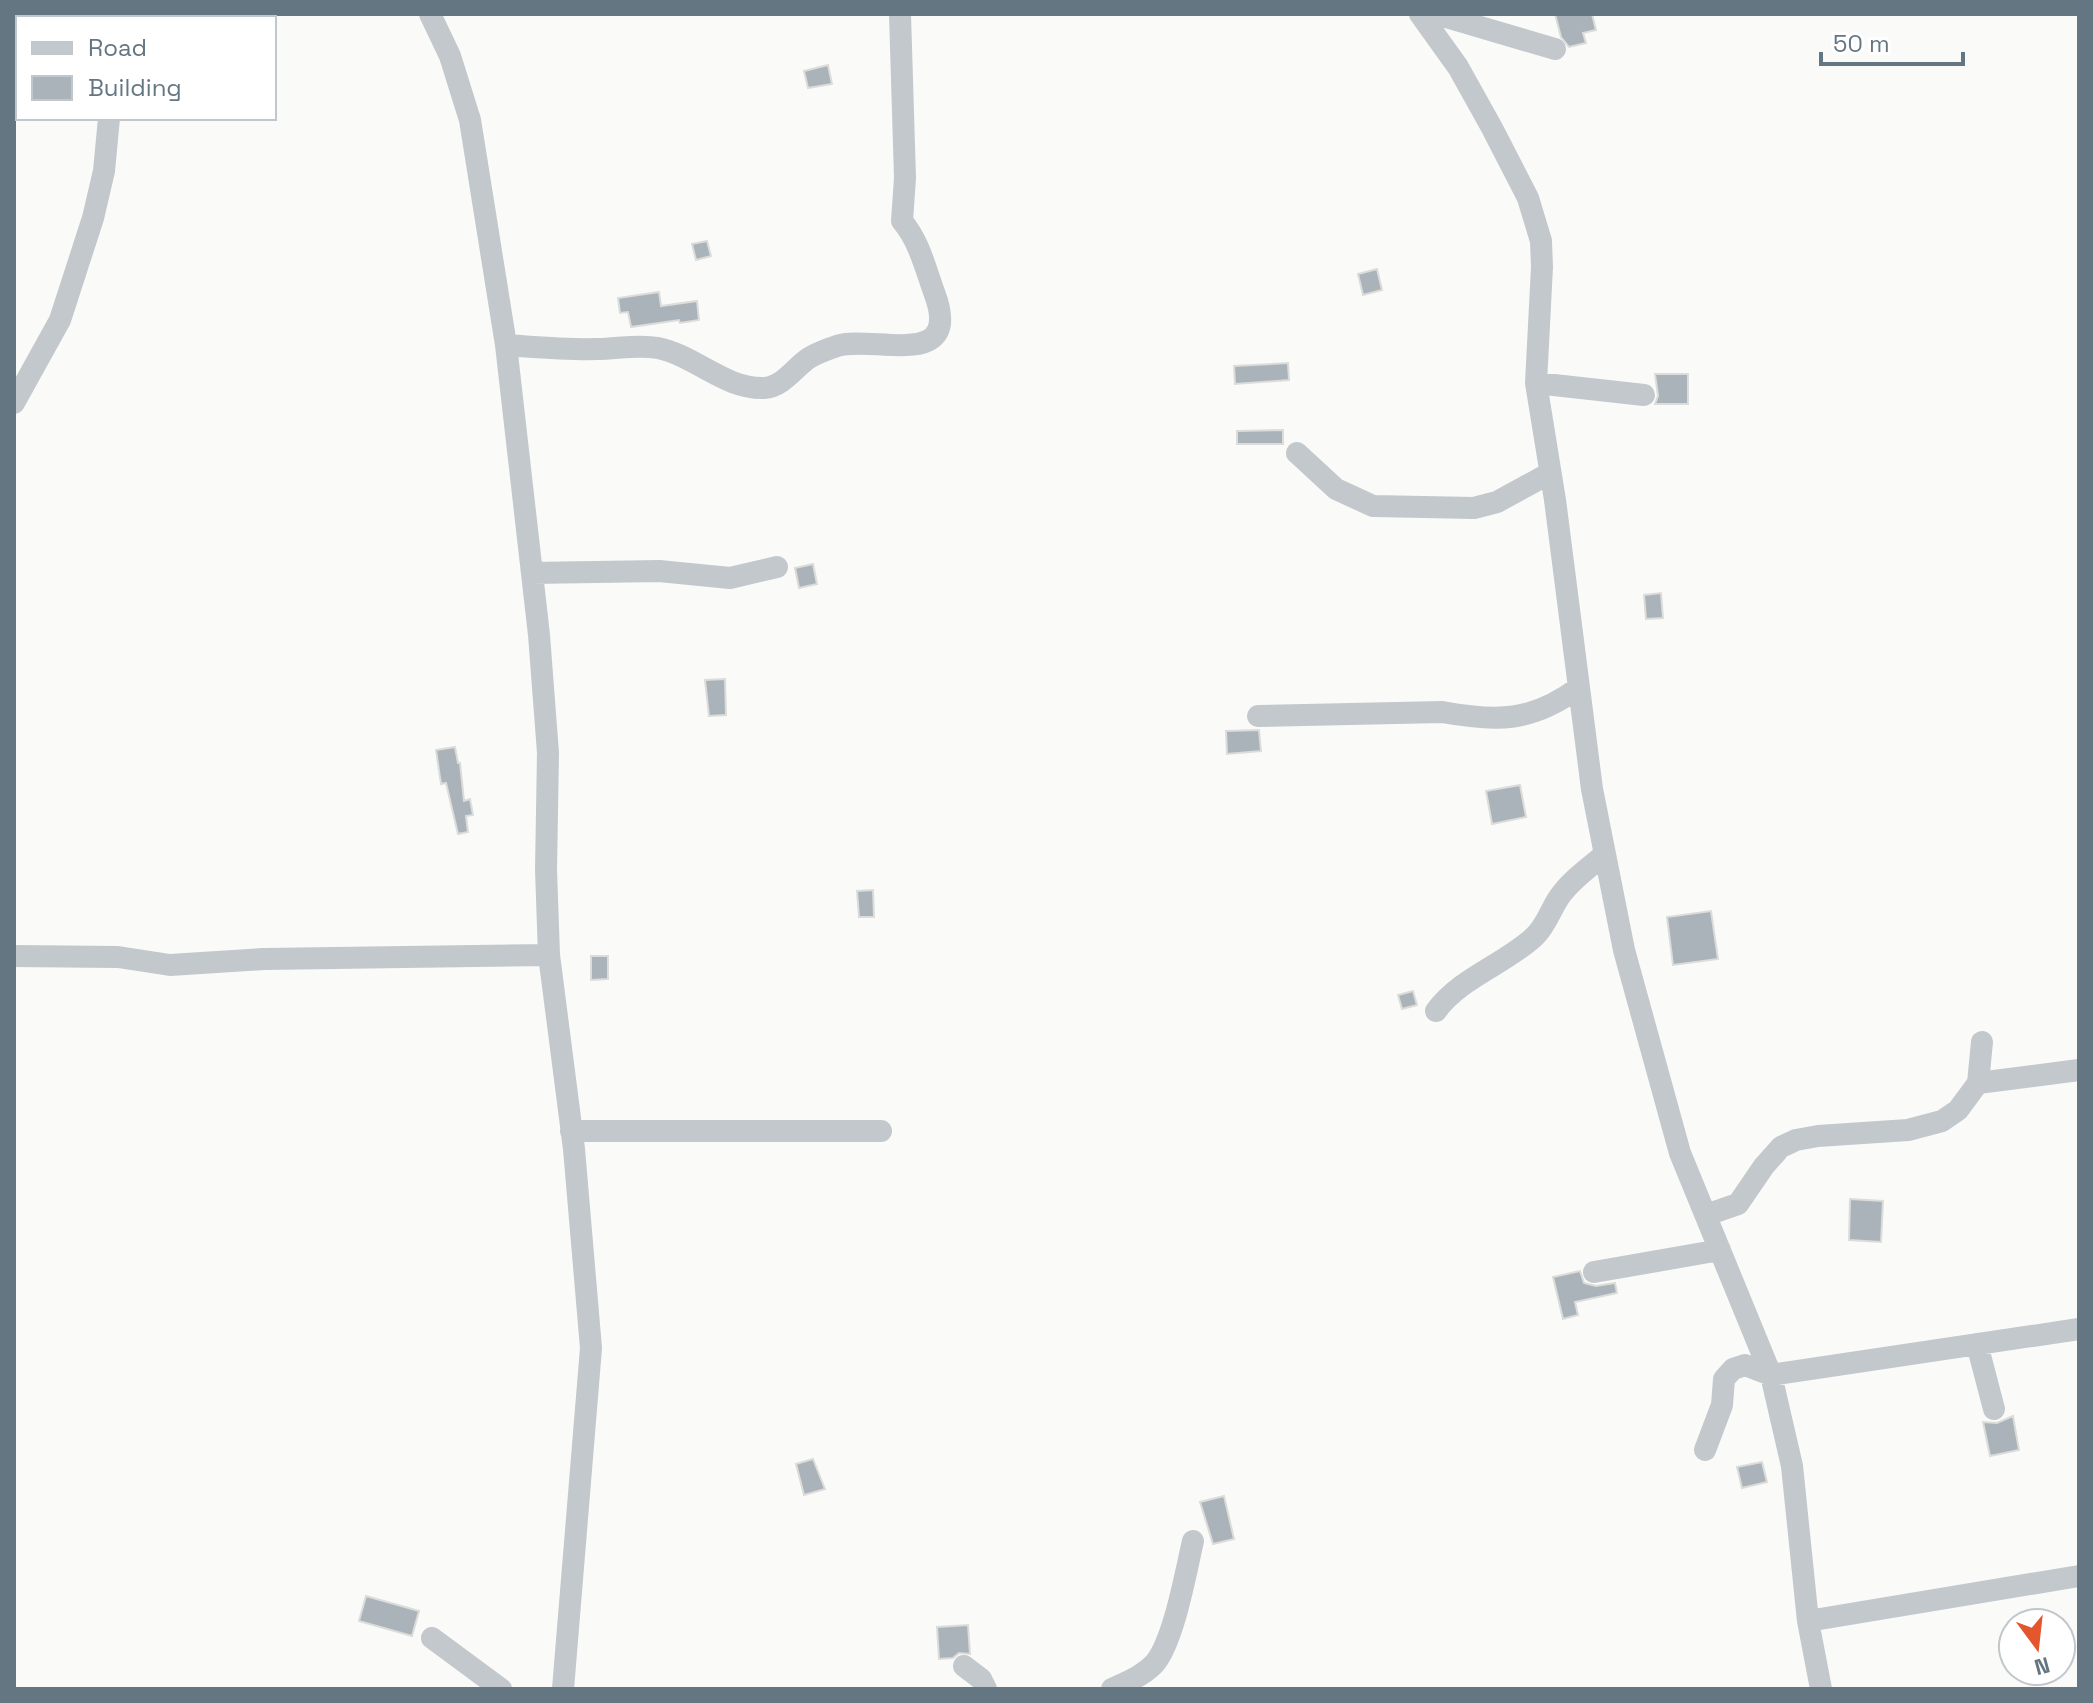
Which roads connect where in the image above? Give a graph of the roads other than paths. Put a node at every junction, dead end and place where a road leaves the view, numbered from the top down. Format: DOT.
graph roads {
  1 [pos="430,14"];
  2 [pos="900,14"];
  3 [pos="1420,14"];
  4 [pos="1436,14"];
  5 [pos="1555,49"];
  6 [pos="109,120"];
  7 [pos="506,345"];
  8 [pos="22,379"];
  9 [pos="1536,383"];
  10 [pos="1644,395"];
  11 [pos="14,403"];
  12 [pos="1297,453"];
  13 [pos="1550,473"];
  14 [pos="777,567"];
  15 [pos="532,573"];
  16 [pos="1578,688"];
  17 [pos="1258,716"];
  18 [pos="1605,854"];
  19 [pos="549,955"];
  20 [pos="14,956"];
  21 [pos="1436,1011"];
  22 [pos="1982,1042"];
  23 [pos="2079,1070"];
  24 [pos="1978,1083"];
  25 [pos="571,1131"];
  26 [pos="881,1131"];
  27 [pos="1706,1215"];
  28 [pos="1720,1250"];
  29 [pos="1594,1272"];
  30 [pos="2079,1329"];
  31 [pos="1977,1344"];
  32 [pos="1771,1375"];
  33 [pos="1994,1409"];
  34 [pos="1705,1450"];
  35 [pos="1193,1541"];
  36 [pos="2079,1576"];
  37 [pos="1808,1621"];
  38 [pos="432,1638"];
  39 [pos="964,1666"];
  40 [pos="501,1689"];
  41 [pos="563,1689"];
  42 [pos="986,1689"];
  43 [pos="1112,1689"];
  44 [pos="1821,1689"];
  1 -- 7 [label="street"];
  2 -- 7 [label="street"];
  3 -- 9 [label="street"];
  4 -- 5 [label="street"];
  6 -- 8 [label="street"];
  7 -- 15 [label="street"];
  8 -- 11 [label="street"];
  9 -- 10 [label="street"];
  9 -- 13 [label="street"];
  12 -- 13 [label="street"];
  13 -- 16 [label="street"];
  14 -- 15 [label="street"];
  15 -- 19 [label="street"];
  16 -- 17 [label="street"];
  16 -- 18 [label="street"];
  18 -- 21 [label="street"];
  18 -- 27 [label="street"];
  19 -- 20 [label="street"];
  19 -- 25 [label="street"];
  22 -- 24 [label="street"];
  23 -- 24 [label="street"];
  24 -- 27 [label="street"];
  25 -- 26 [label="street"];
  25 -- 41 [label="street"];
  27 -- 28 [label="street"];
  28 -- 29 [label="street"];
  28 -- 32 [label="street"];
  30 -- 31 [label="street"];
  31 -- 32 [label="street"];
  31 -- 33 [label="street"];
  32 -- 34 [label="street"];
  32 -- 37 [label="street"];
  35 -- 43 [label="street"];
  36 -- 37 [label="street"];
  37 -- 44 [label="street"];
  38 -- 40 [label="street"];
  39 -- 42 [label="street"];
}
